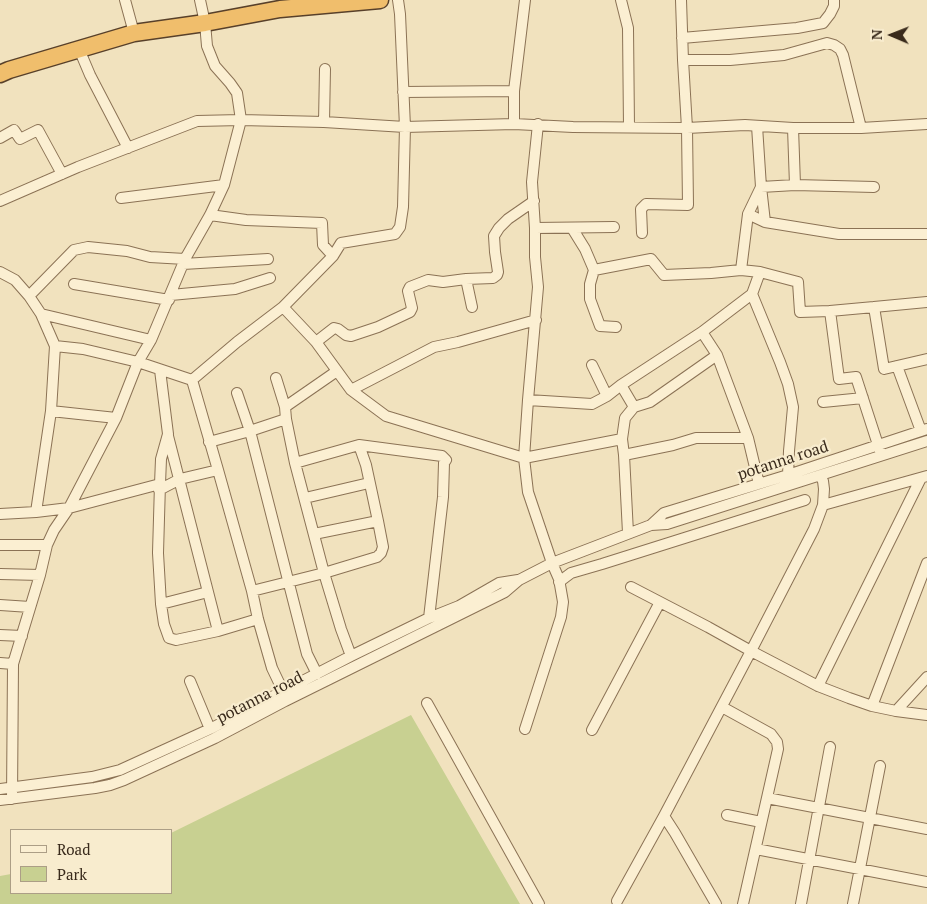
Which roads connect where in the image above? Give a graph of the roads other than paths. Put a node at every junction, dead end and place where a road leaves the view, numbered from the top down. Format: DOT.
graph roads {
  1 [pos="125,0"];
  2 [pos="200,0"];
  3 [pos="380,0"];
  4 [pos="398,0"];
  5 [pos="526,0"];
  6 [pos="622,0"];
  7 [pos="681,0"];
  8 [pos="834,0"];
  9 [pos="205,23"];
  10 [pos="134,33"];
  11 [pos="682,38"];
  12 [pos="79,49"];
  13 [pos="683,60"];
  14 [pos="325,69"];
  15 [pos="3,72"];
  16 [pos="514,91"];
  17 [pos="403,92"];
  18 [pos="242,120"];
  19 [pos="324,122"];
  20 [pos="514,124"];
  21 [pos="538,124"];
  22 [pos="927,124"];
  23 [pos="757,126"];
  24 [pos="405,127"];
  25 [pos="629,127"];
  26 [pos="687,128"];
  27 [pos="793,128"];
  28 [pos="860,128"];
  29 [pos="0,138"];
  30 [pos="128,148"];
  31 [pos="62,174"];
  32 [pos="795,184"];
  33 [pos="224,185"];
  34 [pos="761,187"];
  35 [pos="874,187"];
  36 [pos="121,198"];
  37 [pos="0,201"];
  38 [pos="534,202"];
  39 [pos="748,214"];
  40 [pos="210,215"];
  41 [pos="765,222"];
  42 [pos="614,227"];
  43 [pos="535,228"];
  44 [pos="572,228"];
  45 [pos="642,233"];
  46 [pos="927,234"];
  47 [pos="333,256"];
  48 [pos="268,259"];
  49 [pos="184,262"];
  50 [pos="594,270"];
  51 [pos="741,270"];
  52 [pos="0,272"];
  53 [pos="760,272"];
  54 [pos="270,278"];
  55 [pos="466,279"];
  56 [pos="74,284"];
  57 [pos="752,294"];
  58 [pos="29,296"];
  59 [pos="170,298"];
  60 [pos="927,302"];
  61 [pos="284,306"];
  62 [pos="472,307"];
  63 [pos="874,307"];
  64 [pos="830,311"];
  65 [pos="41,314"];
  66 [pos="536,320"];
  67 [pos="616,327"];
  68 [pos="702,332"];
  69 [pos="151,340"];
  70 [pos="316,342"];
  71 [pos="55,346"];
  72 [pos="717,355"];
  73 [pos="927,359"];
  74 [pos="138,362"];
  75 [pos="592,365"];
  76 [pos="897,366"];
  77 [pos="160,370"];
  78 [pos="337,371"];
  79 [pos="276,378"];
  80 [pos="192,380"];
  81 [pos="621,385"];
  82 [pos="351,390"];
  83 [pos="237,393"];
  84 [pos="607,396"];
  85 [pos="863,398"];
  86 [pos="528,400"];
  87 [pos="823,402"];
  88 [pos="284,406"];
  89 [pos="634,407"];
  90 [pos="51,412"];
  91 [pos="116,418"];
  92 [pos="286,419"];
  93 [pos="924,430"];
  94 [pos="250,431"];
  95 [pos="168,434"];
  96 [pos="748,438"];
  97 [pos="622,439"];
  98 [pos="209,442"];
  99 [pos="927,442"];
  100 [pos="359,445"];
  101 [pos="879,446"];
  102 [pos="624,454"];
  103 [pos="881,457"];
  104 [pos="524,458"];
  105 [pos="295,463"];
  106 [pos="218,470"];
  107 [pos="788,475"];
  108 [pos="924,477"];
  109 [pos="180,479"];
  110 [pos="822,482"];
  111 [pos="369,483"];
  112 [pos="759,484"];
  113 [pos="156,486"];
  114 [pos="305,498"];
  115 [pos="805,500"];
  116 [pos="823,505"];
  117 [pos="69,508"];
  118 [pos="36,512"];
  119 [pos="0,514"];
  120 [pos="378,521"];
  121 [pos="651,525"];
  122 [pos="628,533"];
  123 [pos="314,534"];
  124 [pos="0,545"];
  125 [pos="47,545"];
  126 [pos="927,563"];
  127 [pos="324,572"];
  128 [pos="0,574"];
  129 [pos="557,574"];
  130 [pos="40,575"];
  131 [pos="519,580"];
  132 [pos="288,582"];
  133 [pos="631,587"];
  134 [pos="252,591"];
  135 [pos="208,592"];
  136 [pos="660,602"];
  137 [pos="161,604"];
  138 [pos="0,605"];
  139 [pos="30,608"];
  140 [pos="429,618"];
  141 [pos="258,619"];
  142 [pos="218,631"];
  143 [pos="0,635"];
  144 [pos="22,636"];
  145 [pos="751,652"];
  146 [pos="351,656"];
  147 [pos="0,663"];
  148 [pos="13,664"];
  149 [pos="317,674"];
  150 [pos="927,676"];
  151 [pos="190,681"];
  152 [pos="818,686"];
  153 [pos="283,691"];
  154 [pos="427,703"];
  155 [pos="872,706"];
  156 [pos="722,707"];
  157 [pos="896,711"];
  158 [pos="927,715"];
  159 [pos="210,729"];
  160 [pos="525,729"];
  161 [pos="592,730"];
  162 [pos="830,747"];
  163 [pos="880,766"];
  164 [pos="12,788"];
  165 [pos="0,789"];
  166 [pos="767,798"];
  167 [pos="12,799"];
  168 [pos="0,800"];
  169 [pos="819,809"];
  170 [pos="727,815"];
  171 [pos="664,816"];
  172 [pos="870,818"];
  173 [pos="762,822"];
  174 [pos="927,828"];
  175 [pos="756,849"];
  176 [pos="810,860"];
  177 [pos="859,869"];
  178 [pos="927,882"];
  179 [pos="617,901"];
  180 [pos="539,904"];
  181 [pos="716,904"];
  182 [pos="743,904"];
  183 [pos="801,904"];
  184 [pos="853,904"];
  1 -- 10 [label="street"];
  2 -- 9 [label="street"];
  3 -- 9 [label="highway"];
  4 -- 17 [label="street"];
  5 -- 16 [label="street"];
  6 -- 25 [label="street"];
  7 -- 11 [label="street"];
  8 -- 11 [label="street"];
  9 -- 10 [label="highway"];
  9 -- 18 [label="street"];
  10 -- 12 [label="highway"];
  11 -- 13 [label="street"];
  12 -- 15 [label="highway"];
  12 -- 30 [label="street"];
  13 -- 26 [label="street"];
  13 -- 28 [label="street"];
  14 -- 19 [label="street"];
  16 -- 17 [label="street"];
  16 -- 20 [label="street"];
  17 -- 24 [label="street"];
  18 -- 19 [label="street"];
  18 -- 30 [label="street"];
  18 -- 33 [label="street"];
  19 -- 24 [label="street"];
  20 -- 21 [label="street"];
  20 -- 24 [label="street"];
  21 -- 25 [label="street"];
  21 -- 38 [label="street"];
  22 -- 28 [label="street"];
  23 -- 26 [label="street"];
  23 -- 27 [label="street"];
  23 -- 34 [label="street"];
  24 -- 47 [label="street"];
  25 -- 26 [label="street"];
  26 -- 45 [label="street"];
  27 -- 28 [label="street"];
  27 -- 32 [label="street"];
  29 -- 31 [label="street"];
  30 -- 31 [label="street"];
  31 -- 37 [label="street"];
  32 -- 34 [label="street"];
  32 -- 35 [label="street"];
  33 -- 36 [label="street"];
  33 -- 40 [label="street"];
  34 -- 39 [label="street"];
  34 -- 41 [label="street"];
  38 -- 43 [label="street"];
  38 -- 55 [label="street"];
  39 -- 41 [label="street"];
  39 -- 51 [label="street"];
  40 -- 47 [label="street"];
  40 -- 49 [label="street"];
  41 -- 46 [label="street"];
  42 -- 44 [label="street"];
  43 -- 44 [label="street"];
  43 -- 66 [label="street"];
  44 -- 50 [label="street"];
  47 -- 61 [label="street"];
  48 -- 49 [label="street"];
  49 -- 58 [label="street"];
  49 -- 59 [label="street"];
  50 -- 51 [label="street"];
  50 -- 67 [label="street"];
  51 -- 53 [label="street"];
  52 -- 58 [label="street"];
  53 -- 57 [label="street"];
  53 -- 64 [label="street"];
  54 -- 59 [label="street"];
  55 -- 62 [label="street"];
  55 -- 70 [label="street"];
  56 -- 59 [label="street"];
  57 -- 68 [label="street"];
  57 -- 107 [label="street"];
  58 -- 65 [label="street"];
  59 -- 69 [label="street"];
  60 -- 63 [label="street"];
  61 -- 70 [label="street"];
  61 -- 80 [label="street"];
  63 -- 64 [label="street"];
  63 -- 76 [label="street"];
  64 -- 85 [label="street"];
  65 -- 69 [label="street"];
  65 -- 71 [label="street"];
  66 -- 82 [label="street"];
  66 -- 86 [label="street"];
  68 -- 72 [label="street"];
  68 -- 81 [label="street"];
  69 -- 74 [label="street"];
  70 -- 78 [label="street"];
  71 -- 74 [label="street"];
  71 -- 90 [label="street"];
  72 -- 89 [label="street"];
  72 -- 96 [label="street"];
  73 -- 76 [label="street"];
  74 -- 77 [label="street"];
  74 -- 91 [label="street"];
  75 -- 84 [label="street"];
  76 -- 93 [label="street"];
  77 -- 80 [label="street"];
  77 -- 95 [label="street"];
  78 -- 82 [label="street"];
  78 -- 88 [label="street"];
  79 -- 88 [label="street"];
  80 -- 98 [label="street"];
  81 -- 84 [label="street"];
  81 -- 89 [label="street"];
  82 -- 104 [label="street"];
  83 -- 94 [label="street"];
  84 -- 86 [label="street"];
  85 -- 87 [label="street"];
  85 -- 101 [label="street"];
  86 -- 104 [label="street"];
  88 -- 92 [label="street"];
  89 -- 97 [label="street"];
  90 -- 91 [label="street"];
  90 -- 118 [label="street"];
  91 -- 117 [label="street"];
  92 -- 94 [label="street"];
  92 -- 105 [label="street"];
  93 -- 101 [label="street, potanna road"];
  94 -- 98 [label="street"];
  94 -- 132 [label="street"];
  95 -- 109 [label="street"];
  95 -- 113 [label="street"];
  96 -- 102 [label="street"];
  96 -- 112 [label="street"];
  97 -- 102 [label="street"];
  97 -- 104 [label="street"];
  98 -- 106 [label="street"];
  99 -- 103 [label="street, potanna road"];
  100 -- 105 [label="street"];
  100 -- 111 [label="street"];
  100 -- 140 [label="street"];
  101 -- 103 [label="street"];
  101 -- 107 [label="street, potanna road"];
  102 -- 122 [label="street"];
  103 -- 110 [label="street, potanna road"];
  104 -- 129 [label="street"];
  105 -- 114 [label="street"];
  106 -- 109 [label="street"];
  106 -- 134 [label="street"];
  107 -- 112 [label="street, potanna road"];
  108 -- 116 [label="street"];
  108 -- 152 [label="street"];
  109 -- 113 [label="street"];
  109 -- 135 [label="street"];
  110 -- 116 [label="street"];
  110 -- 121 [label="street, potanna road"];
  111 -- 114 [label="street"];
  111 -- 120 [label="street"];
  112 -- 121 [label="street, potanna road"];
  113 -- 117 [label="street"];
  113 -- 137 [label="street"];
  114 -- 123 [label="street"];
  115 -- 129 [label="street"];
  116 -- 145 [label="street"];
  117 -- 118 [label="street"];
  117 -- 125 [label="street"];
  118 -- 119 [label="street"];
  120 -- 123 [label="street"];
  120 -- 127 [label="street"];
  121 -- 122 [label="street, potanna road"];
  122 -- 129 [label="street, potanna road"];
  123 -- 127 [label="street"];
  124 -- 125 [label="street"];
  125 -- 130 [label="street"];
  126 -- 155 [label="street"];
  127 -- 132 [label="street"];
  127 -- 146 [label="street"];
  128 -- 130 [label="street"];
  129 -- 131 [label="street, potanna road"];
  129 -- 160 [label="street"];
  130 -- 139 [label="street"];
  131 -- 140 [label="street, potanna road"];
  131 -- 167 [label="street, potanna road"];
  132 -- 134 [label="street"];
  132 -- 149 [label="street"];
  133 -- 136 [label="street"];
  134 -- 141 [label="street"];
  135 -- 137 [label="street"];
  135 -- 142 [label="street"];
  136 -- 145 [label="street"];
  136 -- 161 [label="street"];
  137 -- 142 [label="street"];
  138 -- 139 [label="street"];
  139 -- 144 [label="street"];
  140 -- 146 [label="street, potanna road"];
  141 -- 142 [label="street"];
  141 -- 153 [label="street"];
  143 -- 144 [label="street"];
  144 -- 148 [label="street"];
  145 -- 152 [label="street"];
  145 -- 156 [label="street"];
  146 -- 149 [label="street, potanna road"];
  147 -- 148 [label="street"];
  148 -- 164 [label="street"];
  149 -- 153 [label="street, potanna road"];
  150 -- 157 [label="street"];
  151 -- 159 [label="street"];
  152 -- 155 [label="street"];
  153 -- 159 [label="street, potanna road"];
  154 -- 180 [label="street"];
  155 -- 157 [label="street"];
  156 -- 166 [label="street"];
  156 -- 171 [label="street"];
  157 -- 158 [label="street"];
  159 -- 164 [label="street, potanna road"];
  162 -- 169 [label="street"];
  163 -- 172 [label="street"];
  164 -- 165 [label="street, potanna road"];
  164 -- 167 [label="street"];
  166 -- 169 [label="street"];
  166 -- 173 [label="street"];
  167 -- 168 [label="street, potanna road"];
  169 -- 172 [label="street"];
  169 -- 176 [label="street"];
  170 -- 173 [label="street"];
  171 -- 179 [label="street"];
  171 -- 181 [label="street"];
  172 -- 174 [label="street"];
  172 -- 177 [label="street"];
  173 -- 175 [label="street"];
  175 -- 176 [label="street"];
  175 -- 182 [label="street"];
  176 -- 177 [label="street"];
  176 -- 183 [label="street"];
  177 -- 178 [label="street"];
  177 -- 184 [label="street"];
}
